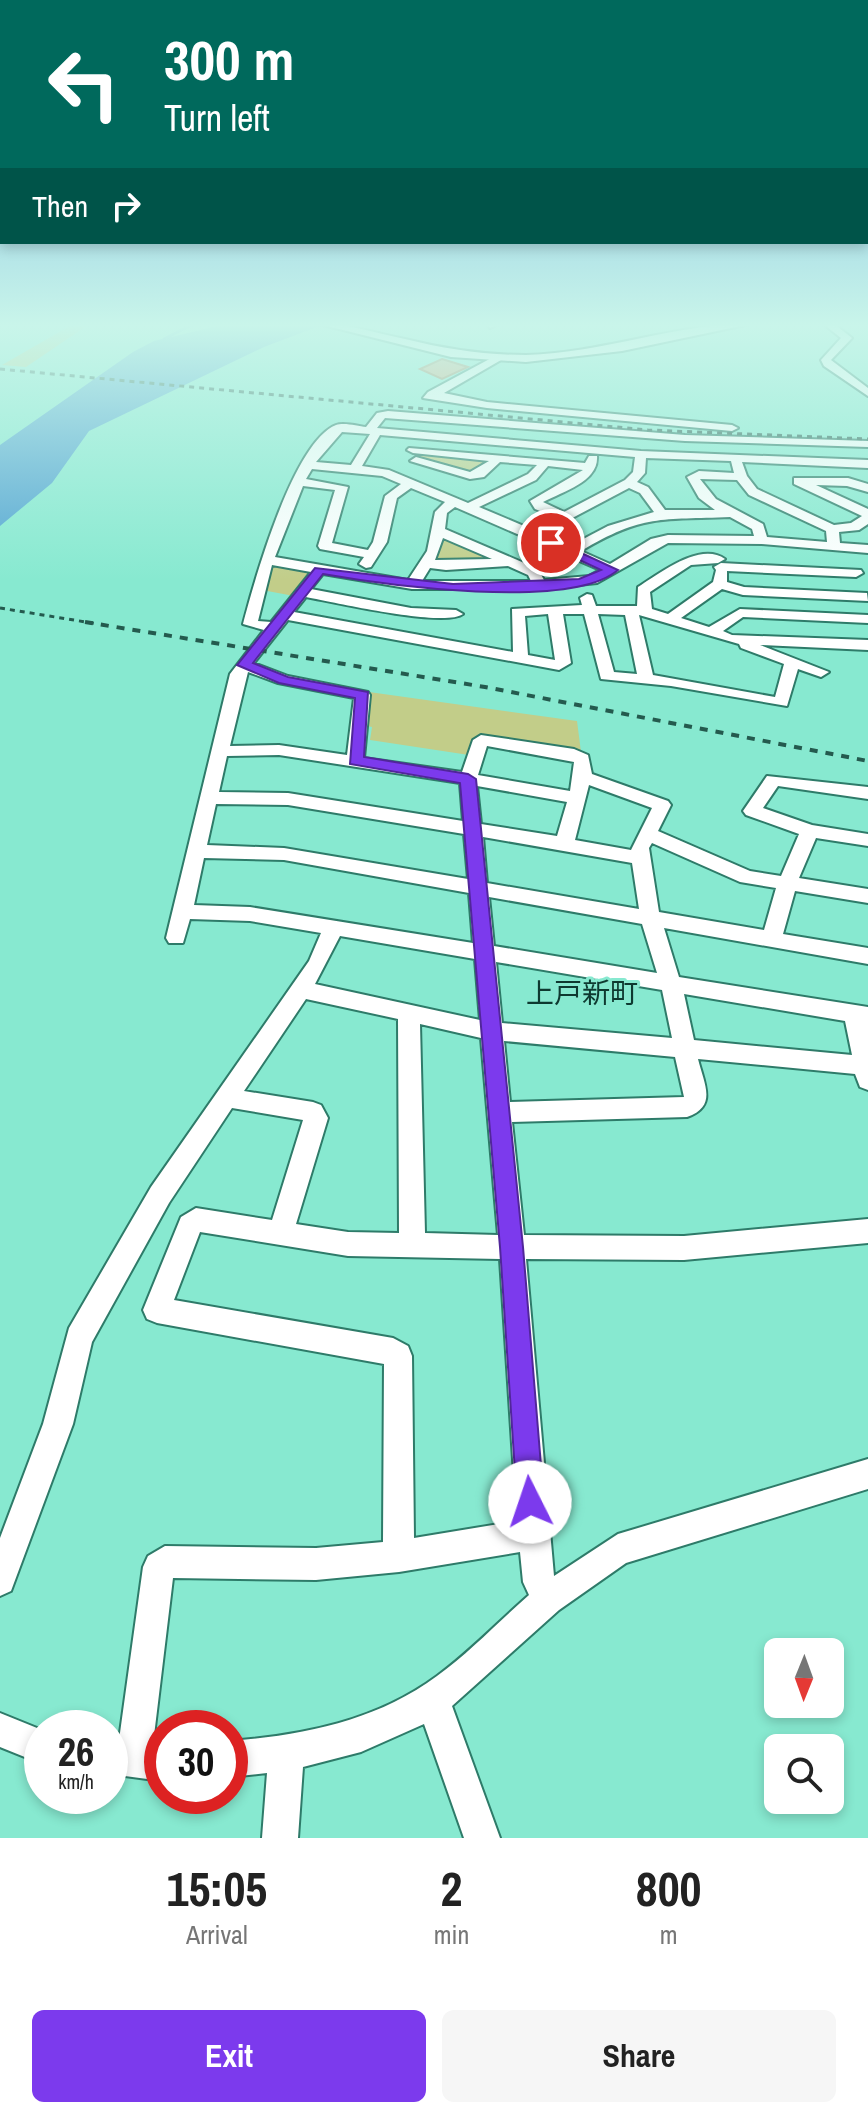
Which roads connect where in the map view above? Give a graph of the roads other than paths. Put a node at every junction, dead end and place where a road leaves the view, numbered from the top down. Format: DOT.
graph roads {
  1 [pos="417,409"];
  2 [pos="520,409"];
  3 [pos="409,416"];
  4 [pos="552,428"];
  5 [pos="374,430"];
  6 [pos="868,432"];
  7 [pos="421,434"];
  8 [pos="714,440"];
  9 [pos="868,444"];
  10 [pos="545,445"];
  11 [pos="594,450"];
  12 [pos="641,454"];
  13 [pos="410,455"];
  14 [pos="497,458"];
  15 [pos="715,458"];
  16 [pos="736,460"];
  17 [pos="786,461"];
  18 [pos="544,462"];
  19 [pos="868,464"];
  20 [pos="310,465"];
  21 [pos="592,467"];
  22 [pos="355,469"];
  23 [pos="390,475"];
  24 [pos="741,477"];
  25 [pos="798,481"];
  26 [pos="299,482"];
  27 [pos="629,483"];
  28 [pos="410,484"];
  29 [pos="868,488"];
  30 [pos="460,505"];
  31 [pos="661,513"];
  32 [pos="732,515"];
  33 [pos="868,516"];
  34 [pos="566,517"];
  35 [pos="832,529"];
  36 [pos="439,531"];
  37 [pos="532,534"];
  38 [pos="716,538"];
  39 [pos="762,540"];
  40 [pos="835,544"];
  41 [pos="864,548"];
  42 [pos="571,551"];
  43 [pos="373,555"];
  44 [pos="267,560"];
  45 [pos="513,562"];
  46 [pos="427,563"];
  47 [pos="719,563"];
  48 [pos="319,570"];
  49 [pos="612,570"];
  50 [pos="856,573"];
  51 [pos="358,577"];
  52 [pos="582,583"];
  53 [pos="720,584"];
  54 [pos="412,585"];
  55 [pos="540,585"];
  56 [pos="453,588"];
  57 [pos="303,592"];
  58 [pos="868,598"];
  59 [pos="591,608"];
  60 [pos="555,609"];
  61 [pos="638,611"];
  62 [pos="456,614"];
  63 [pos="671,618"];
  64 [pos="868,619"];
  65 [pos="280,621"];
  66 [pos="712,632"];
  67 [pos="731,639"];
  68 [pos="451,645"];
  69 [pos="868,645"];
  70 [pos="521,658"];
  71 [pos="792,664"];
  72 [pos="244,665"];
  73 [pos="821,672"];
  74 [pos="646,679"];
  75 [pos="220,751"];
  76 [pos="355,761"];
  77 [pos="583,777"];
  78 [pos="468,779"];
  79 [pos="868,793"];
  80 [pos="208,798"];
  81 [pos="576,798"];
  82 [pos="471,829"];
  83 [pos="810,831"];
  84 [pos="649,834"];
  85 [pos="868,840"];
  86 [pos="564,844"];
  87 [pos="196,851"];
  88 [pos="641,858"];
  89 [pos="787,885"];
  90 [pos="476,890"];
  91 [pos="868,896"];
  92 [pos="182,912"];
  93 [pos="650,916"];
  94 [pos="333,928"];
  95 [pos="176,938"];
  96 [pos="772,938"];
  97 [pos="484,955"];
  98 [pos="868,956"];
  99 [pos="671,984"];
  100 [pos="298,989"];
  101 [pos="409,1014"];
  102 [pos="861,1015"];
  103 [pos="490,1031"];
  104 [pos="686,1048"];
  105 [pos="866,1072"];
  106 [pos="224,1097"];
  107 [pos="498,1112"];
  108 [pos="868,1231"];
  109 [pos="281,1232"];
  110 [pos="412,1246"];
  111 [pos="512,1247"];
  112 [pos="868,1474"];
  113 [pos="533,1534"];
  114 [pos="399,1556"];
  115 [pos="0,1580"];
  116 [pos="548,1599"];
  117 [pos="433,1700"];
  118 [pos="0,1730"];
  119 [pos="24,1740"];
  120 [pos="286,1754"];
  121 [pos="248,1757"];
  122 [pos="135,1759"];
  123 [pos="280,1838"];
  124 [pos="482,1838"];
  1 -- 3 [label="street"];
  2 -- 6 [label="street"];
  3 -- 4 [label="street"];
  3 -- 5 [label="street"];
  4 -- 8 [label="street"];
  4 -- 10 [label="street"];
  5 -- 7 [label="street"];
  5 -- 20 [label="street"];
  5 -- 22 [label="street"];
  7 -- 10 [label="street"];
  7 -- 13 [label="street"];
  8 -- 9 [label="street"];
  8 -- 15 [label="street"];
  10 -- 11 [label="street"];
  11 -- 12 [label="street"];
  11 -- 21 [label="street"];
  12 -- 15 [label="street"];
  12 -- 27 [label="street"];
  13 -- 14 [label="street"];
  13 -- 14 [label="street"];
  13 -- 23 [label="street"];
  14 -- 18 [label="street"];
  15 -- 16 [label="street"];
  16 -- 17 [label="street"];
  16 -- 24 [label="street"];
  17 -- 19 [label="street"];
  17 -- 25 [label="street"];
  18 -- 21 [label="street"];
  18 -- 30 [label="street"];
  20 -- 22 [label="street"];
  20 -- 26 [label="street"];
  21 -- 34 [label="street"];
  22 -- 23 [label="street"];
  23 -- 28 [label="street"];
  24 -- 32 [label="street"];
  24 -- 35 [label="street"];
  25 -- 29 [label="street"];
  25 -- 33 [label="street"];
  26 -- 43 [label="street"];
  26 -- 44 [label="street"];
  27 -- 31 [label="street"];
  27 -- 34 [label="street"];
  28 -- 30 [label="street"];
  28 -- 43 [label="street"];
  30 -- 36 [label="street"];
  30 -- 37 [label="street"];
  31 -- 32 [label="street"];
  31 -- 42 [label="street"];
  32 -- 39 [label="street"];
  33 -- 35 [label="street"];
  34 -- 37 [label="street"];
  35 -- 40 [label="street"];
  36 -- 45 [label="street"];
  36 -- 46 [label="street"];
  37 -- 42 [label="street"];
  38 -- 39 [label="street"];
  38 -- 47 [label="street"];
  38 -- 49 [label="street"];
  39 -- 40 [label="street"];
  40 -- 41 [label="street"];
  41 -- 50 [label="street"];
  42 -- 49 [label="street"];
  43 -- 51 [label="street"];
  44 -- 48 [label="street"];
  44 -- 65 [label="street"];
  45 -- 46 [label="street"];
  45 -- 55 [label="street"];
  46 -- 54 [label="street"];
  47 -- 50 [label="street"];
  47 -- 53 [label="street"];
  47 -- 61 [label="street"];
  48 -- 51 [label="street"];
  48 -- 57 [label="street"];
  49 -- 52 [label="street"];
  50 -- 58 [label="street"];
  51 -- 54 [label="street"];
  52 -- 55 [label="street"];
  52 -- 59 [label="street"];
  53 -- 58 [label="street"];
  53 -- 63 [label="street"];
  54 -- 56 [label="street"];
  55 -- 56 [label="street"];
  56 -- 62 [label="street"];
  57 -- 62 [label="street"];
  57 -- 65 [label="street"];
  59 -- 60 [label="street"];
  59 -- 61 [label="street"];
  59 -- 74 [label="street"];
  60 -- 70 [label="street"];
  60 -- 70 [label="street"];
  61 -- 63 [label="street"];
  61 -- 74 [label="street"];
  62 -- 68 [label="street"];
  63 -- 66 [label="street"];
  64 -- 66 [label="street"];
  65 -- 68 [label="street"];
  65 -- 72 [label="street"];
  66 -- 67 [label="street"];
  67 -- 69 [label="street"];
  67 -- 71 [label="street"];
  68 -- 70 [label="street"];
  71 -- 73 [label="street"];
  71 -- 74 [label="street"];
  72 -- 75 [label="street"];
  72 -- 76 [label="street"];
  75 -- 76 [label="street"];
  75 -- 80 [label="street"];
  76 -- 78 [label="street"];
  77 -- 78 [label="street"];
  77 -- 81 [label="street"];
  77 -- 84 [label="street"];
  78 -- 81 [label="street"];
  78 -- 82 [label="street"];
  79 -- 83 [label="street"];
  80 -- 82 [label="street"];
  80 -- 87 [label="street"];
  81 -- 86 [label="street"];
  82 -- 86 [label="street"];
  82 -- 90 [label="street"];
  83 -- 85 [label="street"];
  83 -- 89 [label="street"];
  84 -- 88 [label="street"];
  84 -- 89 [label="street"];
  86 -- 88 [label="street"];
  87 -- 90 [label="street"];
  87 -- 92 [label="street"];
  88 -- 93 [label="street"];
  89 -- 91 [label="street"];
  89 -- 96 [label="street"];
  90 -- 93 [label="street"];
  90 -- 97 [label="street"];
  92 -- 94 [label="street"];
  92 -- 95 [label="street"];
  93 -- 96 [label="street"];
  93 -- 99 [label="street"];
  94 -- 97 [label="street"];
  94 -- 100 [label="street"];
  96 -- 98 [label="street"];
  97 -- 99 [label="street"];
  97 -- 103 [label="street"];
  99 -- 102 [label="street"];
  99 -- 104 [label="street"];
  100 -- 101 [label="street"];
  100 -- 106 [label="street"];
  101 -- 103 [label="street"];
  101 -- 110 [label="street"];
  102 -- 105 [label="street"];
  103 -- 104 [label="street"];
  103 -- 107 [label="street"];
  104 -- 105 [label="street"];
  104 -- 107 [label="street"];
  106 -- 109 [label="street"];
  106 -- 115 [label="street"];
  107 -- 111 [label="street"];
  108 -- 111 [label="street"];
  109 -- 110 [label="street"];
  109 -- 114 [label="street"];
  110 -- 111 [label="street"];
  111 -- 113 [label="street"];
  112 -- 116 [label="street"];
  113 -- 114 [label="street"];
  113 -- 116 [label="street"];
  114 -- 122 [label="street"];
  116 -- 117 [label="street"];
  117 -- 120 [label="street"];
  117 -- 124 [label="street"];
  118 -- 119 [label="street"];
  120 -- 121 [label="street"];
  120 -- 123 [label="street"];
}
